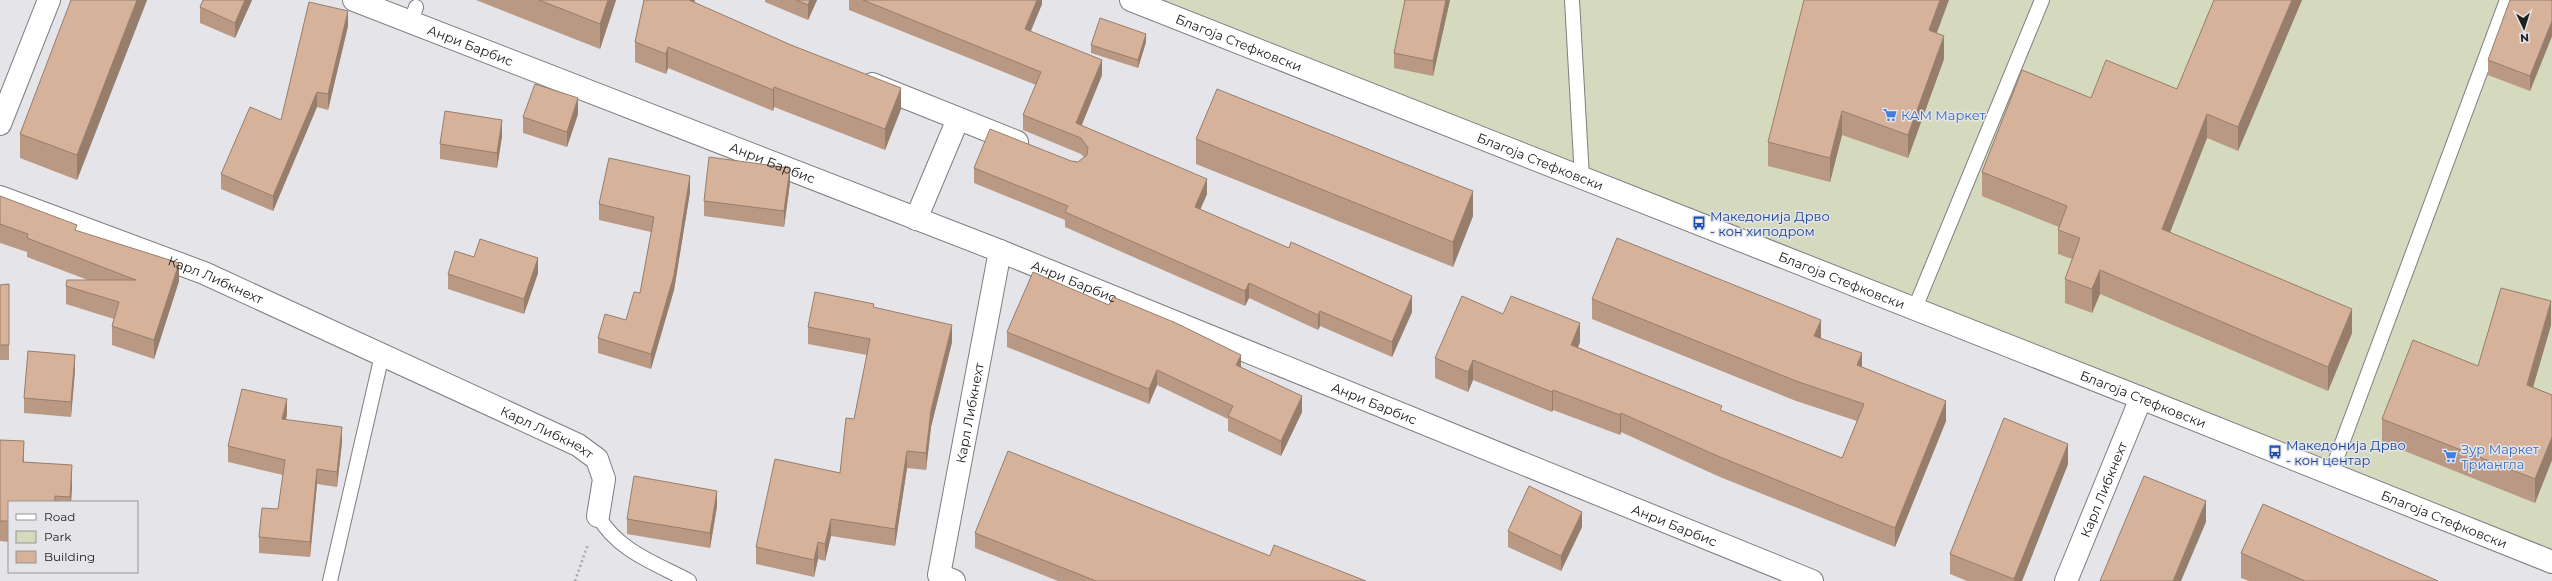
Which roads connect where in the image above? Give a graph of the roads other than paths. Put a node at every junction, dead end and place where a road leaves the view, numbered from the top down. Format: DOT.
graph roads {
  1 [pos="49,0"];
  2 [pos="354,0"];
  3 [pos="1131,0"];
  4 [pos="1572,0"];
  5 [pos="2042,0"];
  6 [pos="2507,0"];
  7 [pos="851,75"];
  8 [pos="958,119"];
  9 [pos="0,124"];
  10 [pos="1039,150"];
  11 [pos="1582,178"];
  12 [pos="0,197"];
  13 [pos="916,219"];
  14 [pos="1000,251"];
  15 [pos="1915,308"];
  16 [pos="382,355"];
  17 [pos="2141,398"];
  18 [pos="2331,473"];
  19 [pos="598,516"];
  20 [pos="2552,562"];
  21 [pos="941,579"];
  22 [pos="330,581"];
  23 [pos="689,581"];
  24 [pos="1812,581"];
  25 [pos="2066,581"];
  1 -- 9 [label="street"];
  2 -- 13 [label="street, Анри Барбис"];
  3 -- 11 [label="street, Благоја Стефковски"];
  4 -- 11 [label="lane"];
  5 -- 15 [label="lane"];
  6 -- 18 [label="lane"];
  7 -- 8 [label="street"];
  8 -- 10 [label="street"];
  8 -- 13 [label="street"];
  11 -- 15 [label="street, Благоја Стефковски"];
  12 -- 16 [label="street, Карл Либкнехт"];
  13 -- 14 [label="street, Анри Барбис"];
  14 -- 21 [label="street, Карл Либкнехт"];
  14 -- 24 [label="street, Анри Барбис"];
  15 -- 17 [label="street, Благоја Стефковски"];
  16 -- 19 [label="street, Карл Либкнехт"];
  16 -- 22 [label="lane"];
  17 -- 18 [label="street, Благоја Стефковски"];
  17 -- 25 [label="street, Карл Либкнехт"];
  18 -- 20 [label="street, Благоја Стефковски"];
  19 -- 23 [label="lane"];
}
